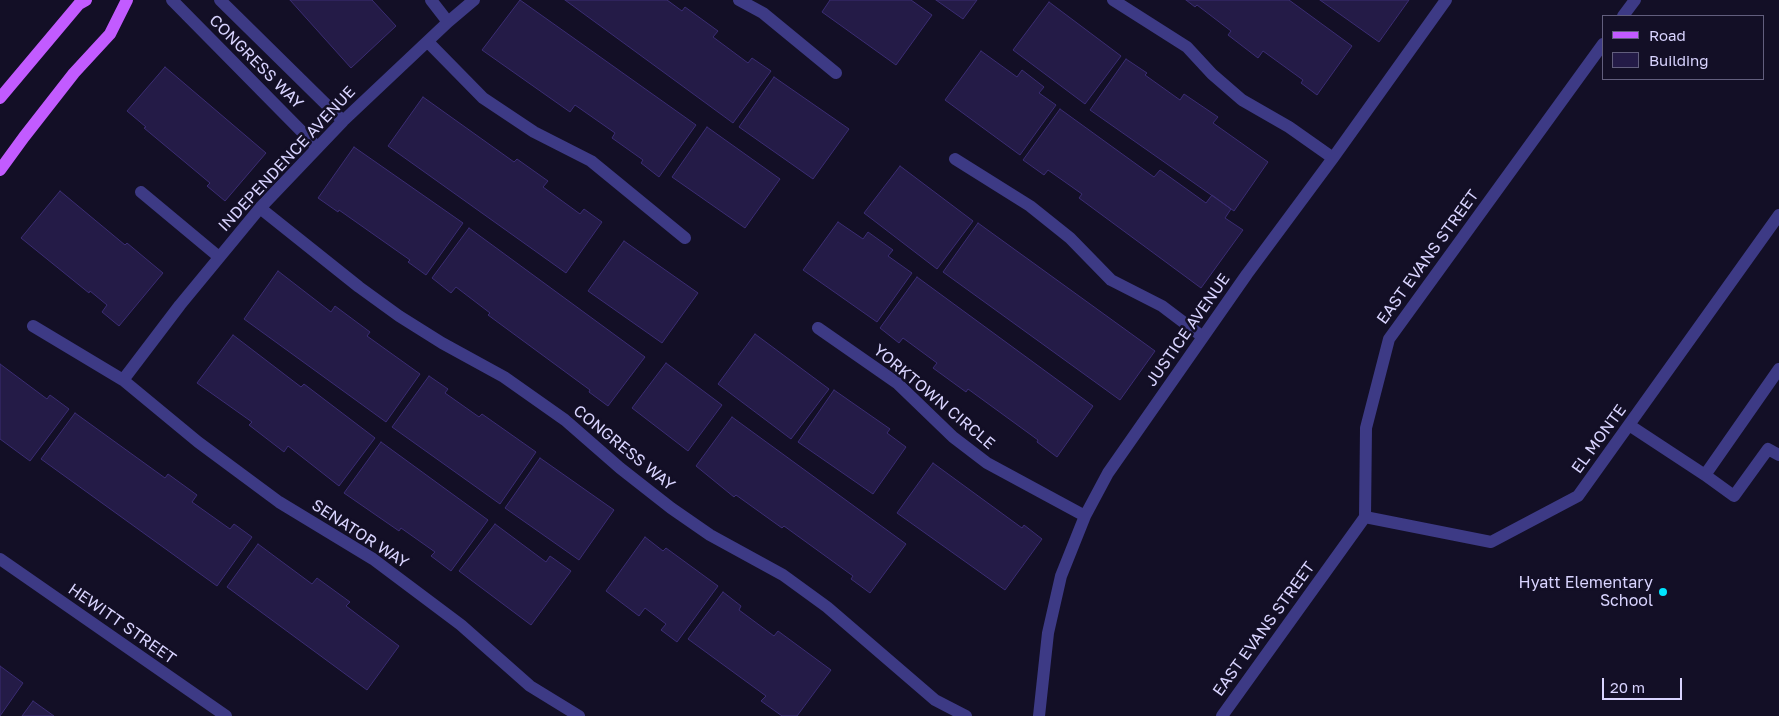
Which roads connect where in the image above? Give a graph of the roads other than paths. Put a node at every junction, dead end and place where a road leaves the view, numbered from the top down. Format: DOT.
graph roads {
  1 [pos="86,0"];
  2 [pos="127,0"];
  3 [pos="172,0"];
  4 [pos="220,0"];
  5 [pos="430,0"];
  6 [pos="474,0"];
  7 [pos="739,0"];
  8 [pos="1113,0"];
  9 [pos="1446,0"];
  10 [pos="1635,0"];
  11 [pos="1624,15"];
  12 [pos="448,22"];
  13 [pos="428,42"];
  14 [pos="1602,45"];
  15 [pos="836,74"];
  16 [pos="0,98"];
  17 [pos="343,121"];
  18 [pos="317,147"];
  19 [pos="955,158"];
  20 [pos="1333,158"];
  21 [pos="0,170"];
  22 [pos="141,192"];
  23 [pos="260,208"];
  24 [pos="1779,215"];
  25 [pos="685,238"];
  26 [pos="219,257"];
  27 [pos="34,326"];
  28 [pos="818,328"];
  29 [pos="1203,337"];
  30 [pos="1779,369"];
  31 [pos="123,380"];
  32 [pos="1629,425"];
  33 [pos="1773,452"];
  34 [pos="1704,475"];
  35 [pos="1085,516"];
  36 [pos="1364,517"];
  37 [pos="0,559"];
  38 [pos="226,716"];
  39 [pos="578,716"];
  40 [pos="966,716"];
  41 [pos="1039,716"];
  42 [pos="1222,716"];
  1 -- 16 [label="main road"];
  2 -- 21 [label="main road"];
  3 -- 18 [label="street, CONGRESS WAY"];
  4 -- 17 [label="street, CONGRESS WAY"];
  5 -- 12 [label="street"];
  6 -- 12 [label="street, INDEPENDENCE AVENUE"];
  7 -- 15 [label="street"];
  8 -- 20 [label="street"];
  9 -- 20 [label="street, JUSTICE AVENUE"];
  10 -- 11 [label="street"];
  12 -- 13 [label="street, INDEPENDENCE AVENUE"];
  13 -- 17 [label="street, INDEPENDENCE AVENUE"];
  13 -- 25 [label="street"];
  14 -- 36 [label="street, EAST EVANS STREET"];
  17 -- 18 [label="street, INDEPENDENCE AVENUE"];
  18 -- 23 [label="street, INDEPENDENCE AVENUE"];
  19 -- 29 [label="street"];
  20 -- 29 [label="street, JUSTICE AVENUE"];
  22 -- 26 [label="street"];
  23 -- 26 [label="street, INDEPENDENCE AVENUE"];
  23 -- 40 [label="street, CONGRESS WAY"];
  24 -- 32 [label="street, EL MONTE"];
  26 -- 31 [label="street, INDEPENDENCE AVENUE"];
  27 -- 31 [label="street, SENATOR WAY"];
  28 -- 35 [label="street, YORKTOWN CIRCLE"];
  29 -- 35 [label="street, JUSTICE AVENUE"];
  30 -- 34 [label="street"];
  31 -- 39 [label="street, SENATOR WAY"];
  32 -- 34 [label="street"];
  32 -- 36 [label="street, EL MONTE"];
  33 -- 34 [label="street"];
  35 -- 41 [label="street, JUSTICE AVENUE"];
  36 -- 42 [label="street, EAST EVANS STREET"];
  37 -- 38 [label="street, HEWITT STREET"];
}
